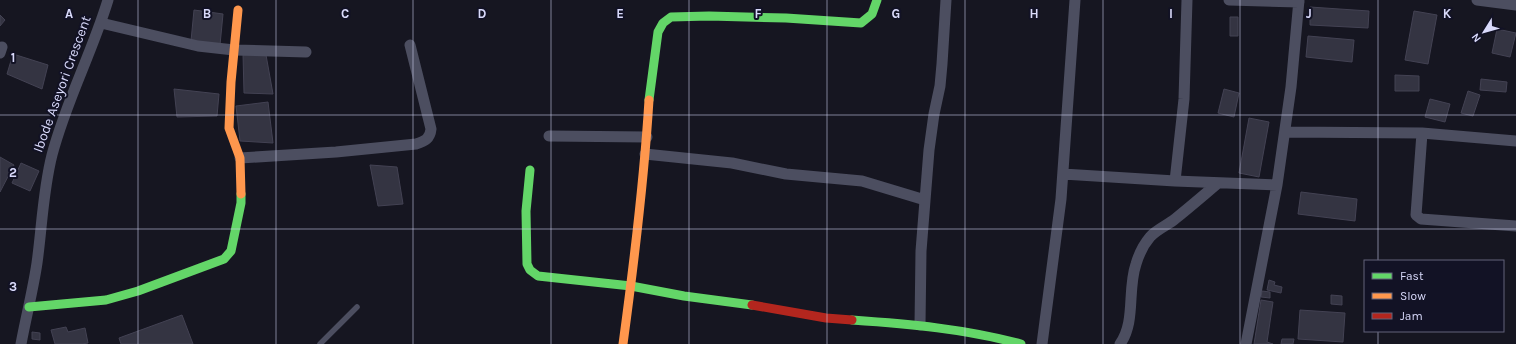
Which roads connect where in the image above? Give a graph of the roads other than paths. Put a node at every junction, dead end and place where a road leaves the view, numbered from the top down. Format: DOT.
graph roads {
  1 [pos="108,0"];
  2 [pos="877,0"];
  3 [pos="946,0"];
  4 [pos="1075,0"];
  5 [pos="1188,0"];
  6 [pos="1229,0"];
  7 [pos="1477,0"];
  8 [pos="1299,1"];
  9 [pos="1516,5"];
  10 [pos="238,10"];
  11 [pos="101,23"];
  12 [pos="410,45"];
  13 [pos="234,50"];
  14 [pos="306,52"];
  15 [pos="1285,132"];
  16 [pos="1422,133"];
  17 [pos="549,136"];
  18 [pos="647,137"];
  19 [pos="1516,141"];
  20 [pos="645,154"];
  21 [pos="240,158"];
  22 [pos="530,170"];
  23 [pos="1063,174"];
  24 [pos="1175,181"];
  25 [pos="1218,183"];
  26 [pos="1278,185"];
  27 [pos="925,200"];
  28 [pos="1516,226"];
  29 [pos="631,286"];
  30 [pos="28,306"];
  31 [pos="357,307"];
  32 [pos="920,325"];
  33 [pos="21,344"];
  34 [pos="320,344"];
  35 [pos="623,344"];
  36 [pos="1021,344"];
  37 [pos="1042,344"];
  38 [pos="1120,344"];
  39 [pos="1246,344"];
  1 -- 11 [label="street, Ibode Aseyori Crescent"];
  2 -- 18 [label="street"];
  3 -- 27 [label="street"];
  4 -- 23 [label="street"];
  5 -- 24 [label="street"];
  6 -- 8 [label="street"];
  7 -- 9 [label="street"];
  8 -- 15 [label="street"];
  10 -- 13 [label="street"];
  11 -- 13 [label="street"];
  11 -- 30 [label="street, Ibode Aseyori Crescent"];
  12 -- 21 [label="street"];
  13 -- 14 [label="street"];
  13 -- 21 [label="street"];
  15 -- 16 [label="street"];
  15 -- 26 [label="street"];
  16 -- 19 [label="street"];
  16 -- 28 [label="street"];
  17 -- 18 [label="street"];
  18 -- 20 [label="street"];
  20 -- 27 [label="street"];
  20 -- 29 [label="street"];
  21 -- 30 [label="street"];
  22 -- 29 [label="street"];
  23 -- 24 [label="street"];
  23 -- 37 [label="street"];
  24 -- 25 [label="street"];
  25 -- 26 [label="street"];
  25 -- 38 [label="street"];
  26 -- 39 [label="street"];
  27 -- 32 [label="street"];
  29 -- 32 [label="street"];
  29 -- 35 [label="street"];
  30 -- 33 [label="street, Ibode Aseyori Crescent"];
  31 -- 34 [label="lane"];
  32 -- 36 [label="street"];
}
